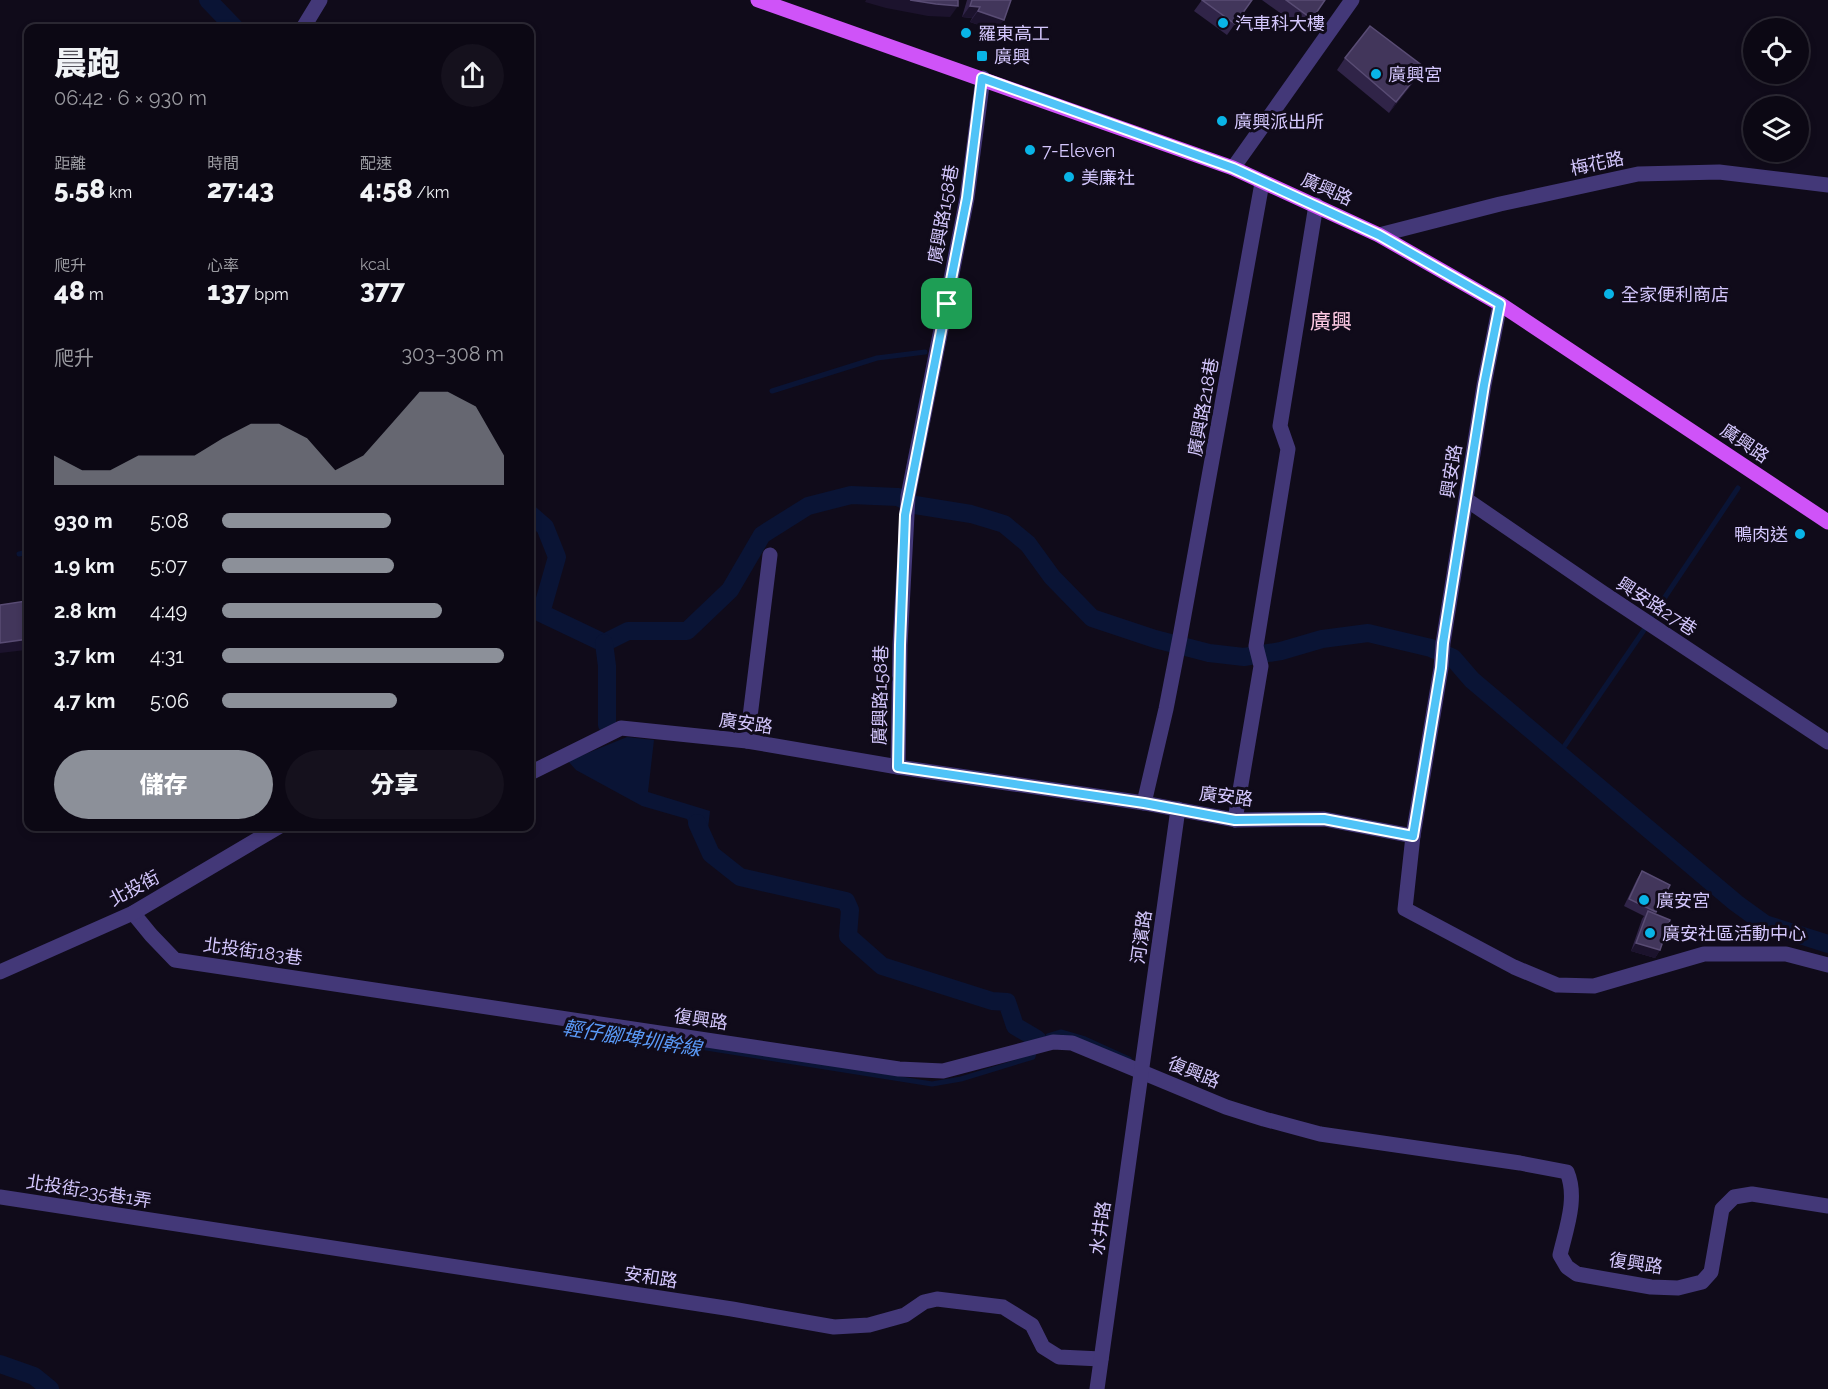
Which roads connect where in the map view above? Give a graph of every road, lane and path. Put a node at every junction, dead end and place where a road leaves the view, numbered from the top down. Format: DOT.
graph roads {
  1 [pos="320,0"];
  2 [pos="758,0"];
  3 [pos="1352,0"];
  4 [pos="305,24"];
  5 [pos="982,78"];
  6 [pos="1233,168"];
  7 [pos="1262,183"];
  8 [pos="1828,185"];
  9 [pos="1316,205"];
  10 [pos="1379,235"];
  11 [pos="1500,304"];
  12 [pos="1467,500"];
  13 [pos="1828,522"];
  14 [pos="770,555"];
  15 [pos="747,741"];
  16 [pos="1828,742"];
  17 [pos="898,767"];
  18 [pos="534,771"];
  19 [pos="1144,803"];
  20 [pos="1178,809"];
  21 [pos="1235,820"];
  22 [pos="271,831"];
  23 [pos="1413,836"];
  24 [pos="133,913"];
  25 [pos="1828,965"];
  26 [pos="0,972"];
  27 [pos="388,991"];
  28 [pos="1141,1072"];
  29 [pos="0,1197"];
  30 [pos="1828,1206"];
  31 [pos="172,1223"];
  32 [pos="1101,1359"];
  33 [pos="1097,1389"];
  1 -- 4 [label="street"];
  2 -- 5 [label="main road, 廣興路"];
  3 -- 6 [label="street"];
  5 -- 6 [label="main road, 廣興路"];
  5 -- 17 [label="street, 廣興路158巷"];
  6 -- 7 [label="main road, 廣興路"];
  7 -- 9 [label="main road, 廣興路"];
  7 -- 19 [label="street, 廣興路218巷"];
  8 -- 10 [label="street, 梅花路"];
  9 -- 10 [label="main road, 廣興路"];
  9 -- 21 [label="street"];
  10 -- 11 [label="main road, 廣興路"];
  11 -- 12 [label="street, 興安路"];
  11 -- 13 [label="main road, 廣興路"];
  12 -- 16 [label="street, 興安路27巷"];
  12 -- 23 [label="street, 興安路"];
  14 -- 15 [label="street"];
  15 -- 17 [label="street, 廣安路"];
  15 -- 18 [label="street, 廣安路"];
  17 -- 19 [label="street, 廣安路"];
  19 -- 20 [label="street, 廣安路"];
  20 -- 21 [label="street, 廣安路"];
  20 -- 28 [label="street, 河濱路"];
  21 -- 23 [label="street, 廣安路"];
  22 -- 24 [label="street, 北投街"];
  23 -- 25 [label="street"];
  24 -- 26 [label="street, 北投街"];
  24 -- 27 [label="street, 北投街183巷"];
  27 -- 28 [label="street, 復興路"];
  28 -- 30 [label="street, 復興路"];
  28 -- 32 [label="street, 水井路"];
  29 -- 31 [label="street, 北投街235巷1弄"];
  31 -- 32 [label="street, 安和路"];
  32 -- 33 [label="street, 水井路"];
}
